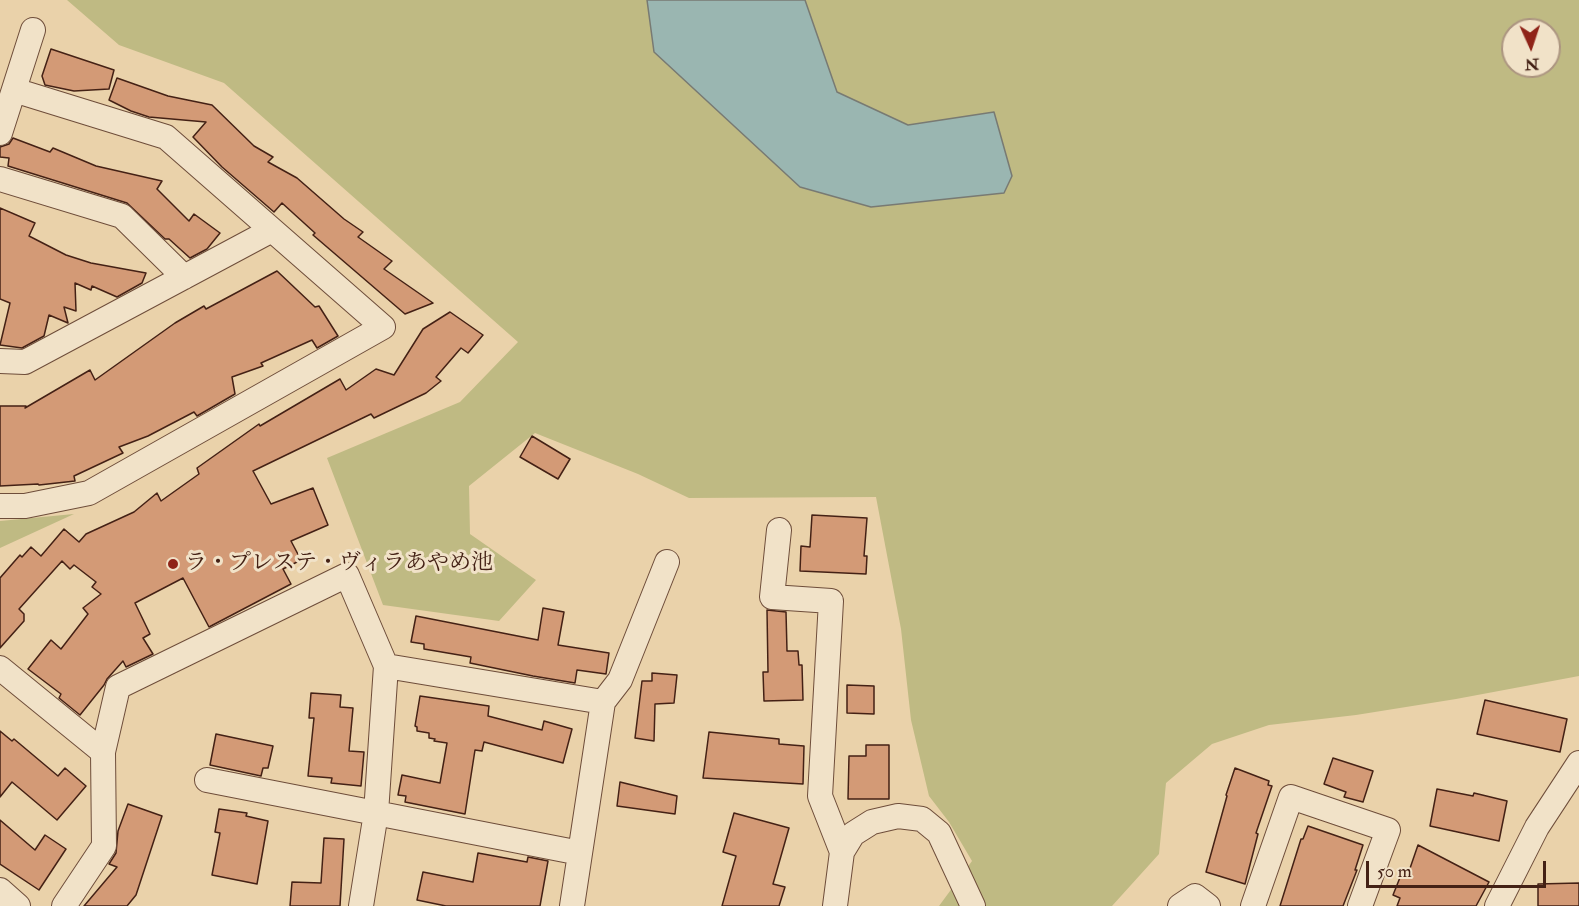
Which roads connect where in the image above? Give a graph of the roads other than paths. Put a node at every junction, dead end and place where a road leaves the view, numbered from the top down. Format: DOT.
graph roads {
  1 [pos="33,30"];
  2 [pos="14,90"];
  3 [pos="0,133"];
  4 [pos="0,179"];
  5 [pos="272,230"];
  6 [pos="184,277"];
  7 [pos="0,361"];
  8 [pos="0,506"];
  9 [pos="779,530"];
  10 [pos="667,562"];
  11 [pos="386,666"];
  12 [pos="0,668"];
  13 [pos="603,702"];
  14 [pos="103,752"];
  15 [pos="1579,763"];
  16 [pos="207,780"];
  17 [pos="376,813"];
  18 [pos="842,852"];
  19 [pos="580,853"];
  20 [pos="0,890"];
  21 [pos="18,906"];
  22 [pos="64,906"];
  23 [pos="361,906"];
  24 [pos="572,906"];
  25 [pos="834,906"];
  26 [pos="973,906"];
  27 [pos="1180,906"];
  28 [pos="1208,906"];
  29 [pos="1253,906"];
  30 [pos="1360,906"];
  31 [pos="1497,906"];
  1 -- 2 [label="street"];
  2 -- 3 [label="street"];
  2 -- 5 [label="street"];
  4 -- 6 [label="street"];
  5 -- 6 [label="street"];
  5 -- 8 [label="street"];
  6 -- 7 [label="street"];
  9 -- 18 [label="street"];
  10 -- 13 [label="street"];
  11 -- 13 [label="street"];
  11 -- 14 [label="street"];
  11 -- 17 [label="street"];
  12 -- 14 [label="street"];
  13 -- 19 [label="street"];
  14 -- 22 [label="street"];
  15 -- 31 [label="street"];
  16 -- 17 [label="street"];
  17 -- 19 [label="street"];
  17 -- 23 [label="street"];
  18 -- 25 [label="street"];
  18 -- 26 [label="street"];
  19 -- 24 [label="street"];
  20 -- 21 [label="street"];
  27 -- 28 [label="street"];
  29 -- 30 [label="street"];
}
